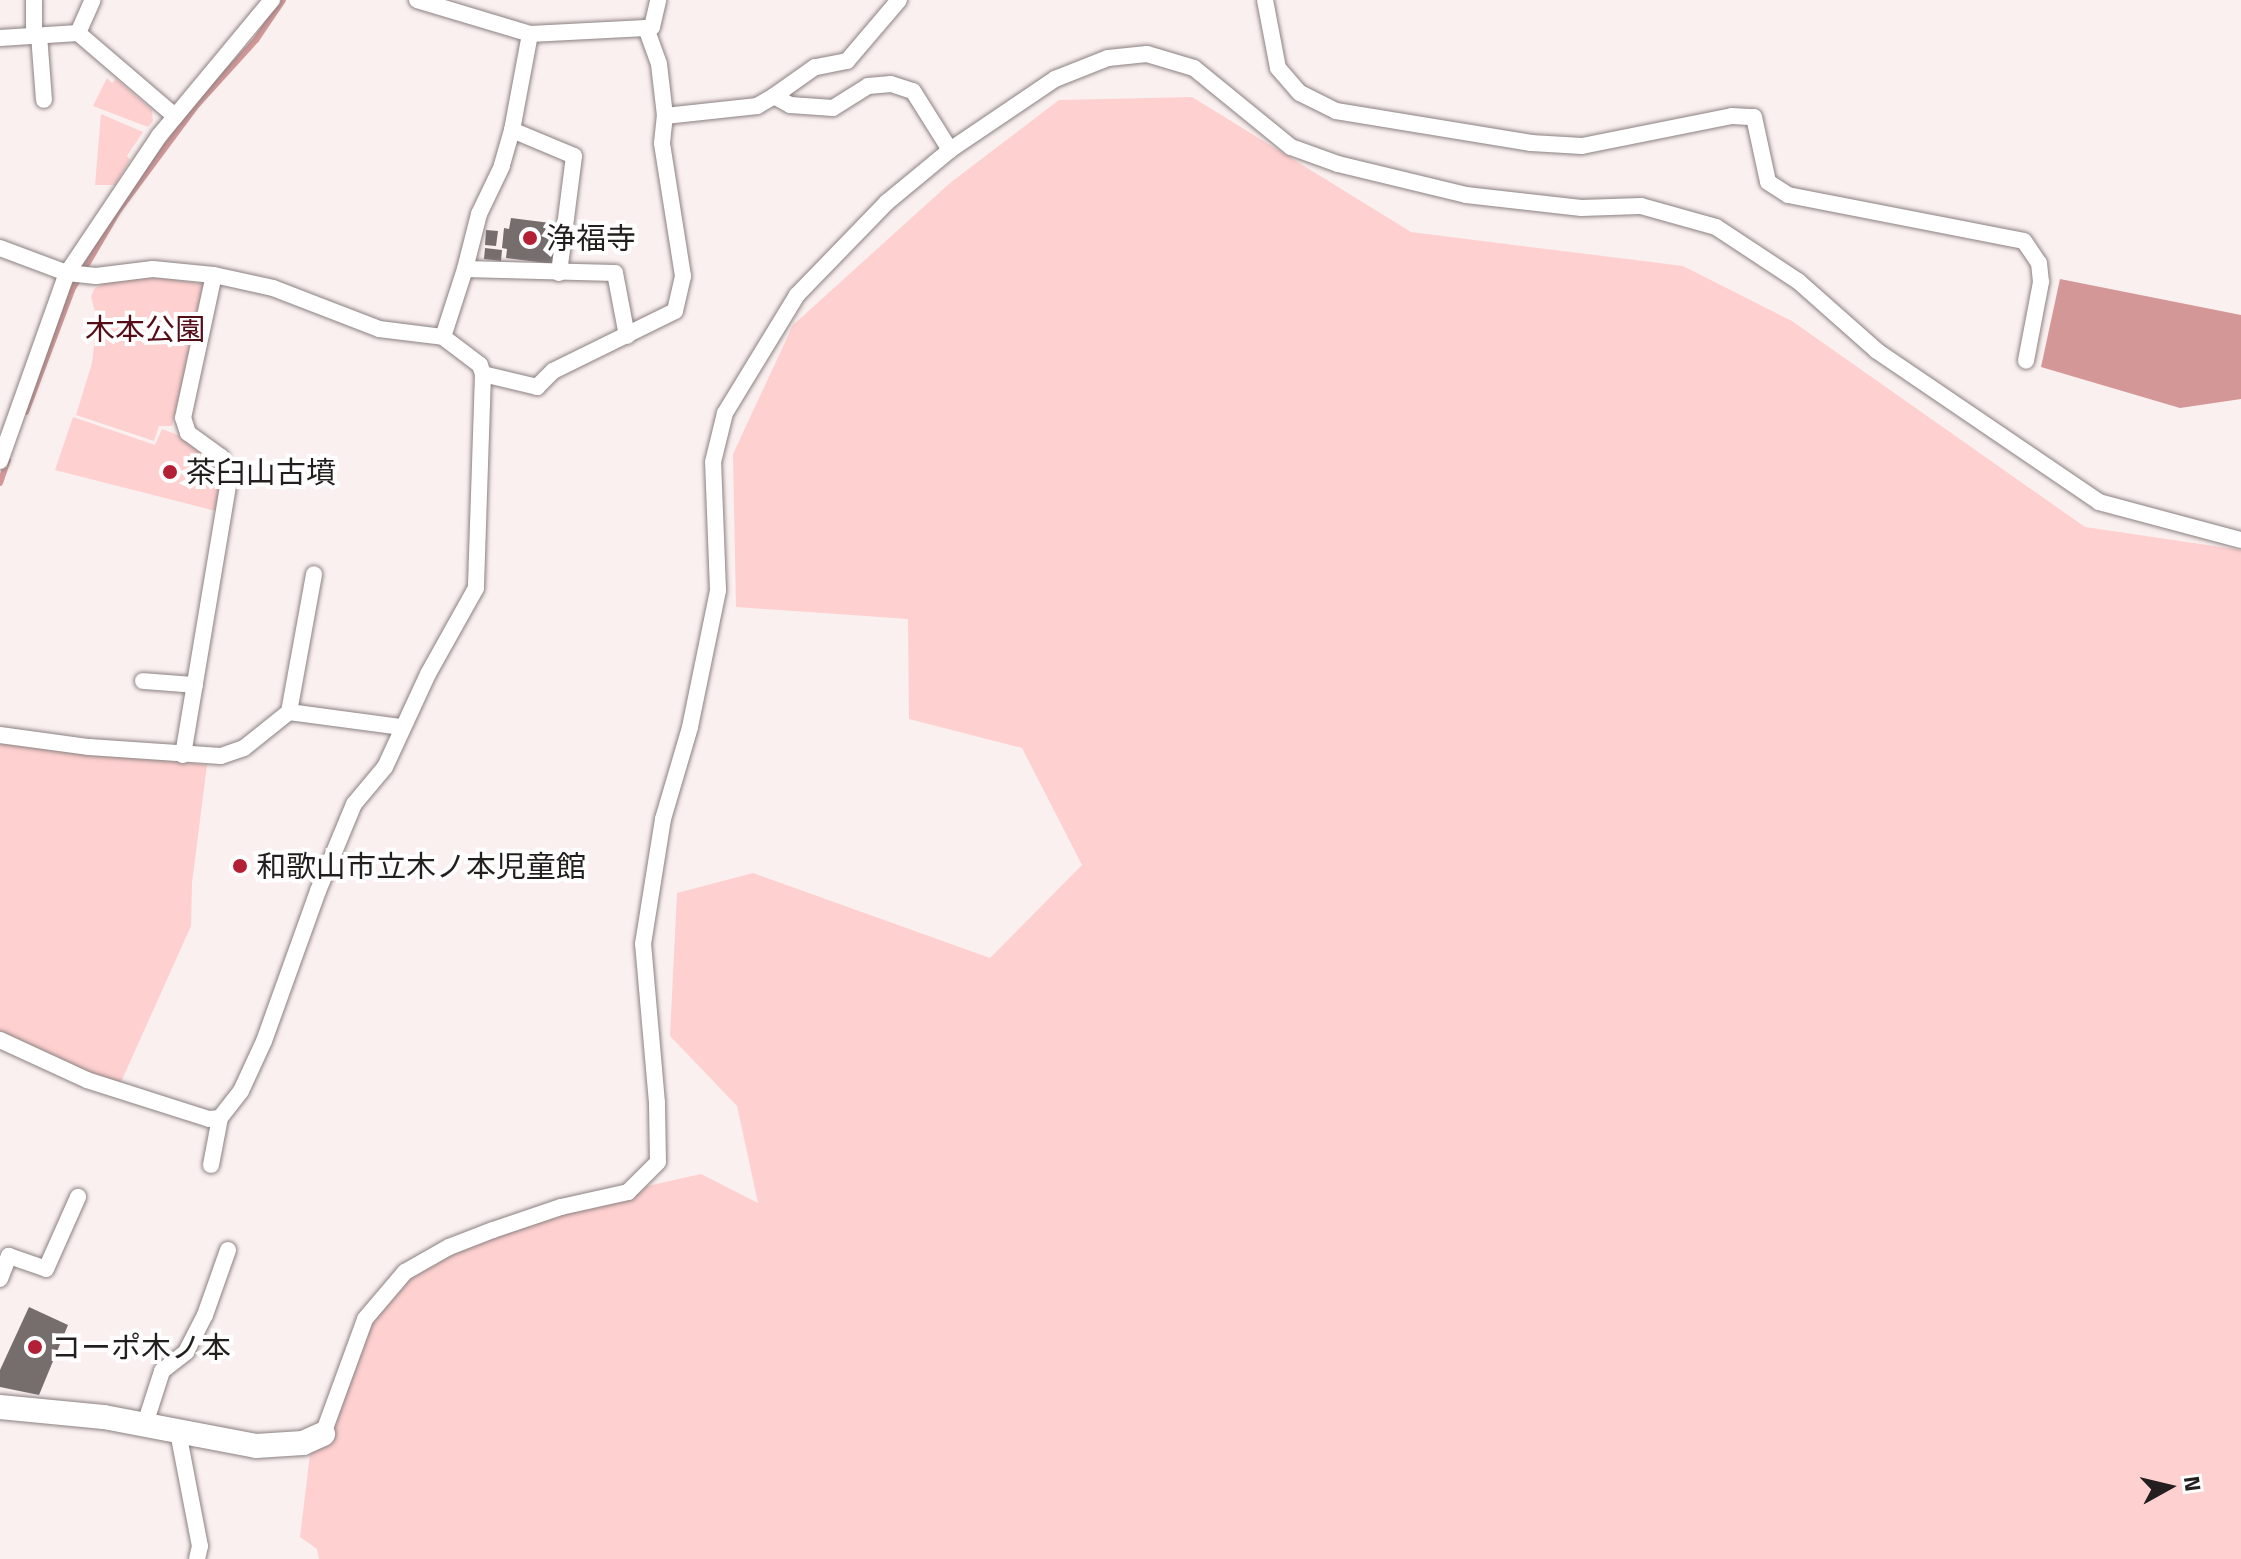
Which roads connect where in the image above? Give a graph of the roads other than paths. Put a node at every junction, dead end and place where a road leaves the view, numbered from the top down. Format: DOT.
graph roads {
  1 [pos="34,0"];
  2 [pos="93,0"];
  3 [pos="272,0"];
  4 [pos="417,0"];
  5 [pos="658,0"];
  6 [pos="899,0"];
  7 [pos="1265,0"];
  8 [pos="646,28"];
  9 [pos="78,33"];
  10 [pos="530,34"];
  11 [pos="36,36"];
  12 [pos="0,38"];
  13 [pos="774,96"];
  14 [pos="44,100"];
  15 [pos="175,116"];
  16 [pos="665,116"];
  17 [pos="512,130"];
  18 [pos="950,150"];
  19 [pos="0,248"];
  20 [pos="465,269"];
  21 [pos="67,273"];
  22 [pos="559,273"];
  23 [pos="214,275"];
  24 [pos="627,336"];
  25 [pos="443,337"];
  26 [pos="2026,361"];
  27 [pos="483,374"];
  28 [pos="0,461"];
  29 [pos="2241,540"];
  30 [pos="314,574"];
  31 [pos="143,681"];
  32 [pos="195,685"];
  33 [pos="289,712"];
  34 [pos="402,727"];
  35 [pos="0,735"];
  36 [pos="183,755"];
  37 [pos="0,1040"];
  38 [pos="220,1118"];
  39 [pos="211,1165"];
  40 [pos="78,1197"];
  41 [pos="228,1250"];
  42 [pos="0,1279"];
  43 [pos="0,1407"];
  44 [pos="145,1424"];
  45 [pos="178,1432"];
  46 [pos="323,1434"];
  47 [pos="197,1559"];
  1 -- 11 [label="street"];
  2 -- 9 [label="street"];
  3 -- 15 [label="street"];
  4 -- 10 [label="street"];
  5 -- 8 [label="street"];
  6 -- 13 [label="street"];
  7 -- 26 [label="street"];
  8 -- 10 [label="street"];
  8 -- 16 [label="street"];
  9 -- 11 [label="street"];
  9 -- 15 [label="street"];
  10 -- 17 [label="street"];
  11 -- 12 [label="street"];
  11 -- 14 [label="street"];
  13 -- 16 [label="street"];
  13 -- 18 [label="street"];
  15 -- 21 [label="street"];
  16 -- 24 [label="street"];
  17 -- 20 [label="street"];
  17 -- 22 [label="street"];
  18 -- 29 [label="street"];
  18 -- 46 [label="street"];
  19 -- 21 [label="street"];
  20 -- 22 [label="street"];
  20 -- 25 [label="street"];
  21 -- 23 [label="street"];
  21 -- 28 [label="street"];
  22 -- 24 [label="street"];
  23 -- 25 [label="street"];
  23 -- 32 [label="street"];
  24 -- 27 [label="street"];
  25 -- 27 [label="street"];
  27 -- 34 [label="street"];
  30 -- 33 [label="street"];
  31 -- 32 [label="street"];
  32 -- 36 [label="street"];
  33 -- 34 [label="street"];
  33 -- 36 [label="street"];
  34 -- 38 [label="street"];
  35 -- 36 [label="street"];
  37 -- 38 [label="street"];
  38 -- 39 [label="street"];
  40 -- 42 [label="street"];
  41 -- 44 [label="street"];
  43 -- 44 [label="street"];
  44 -- 45 [label="street"];
  45 -- 46 [label="street"];
  45 -- 47 [label="street"];
}
